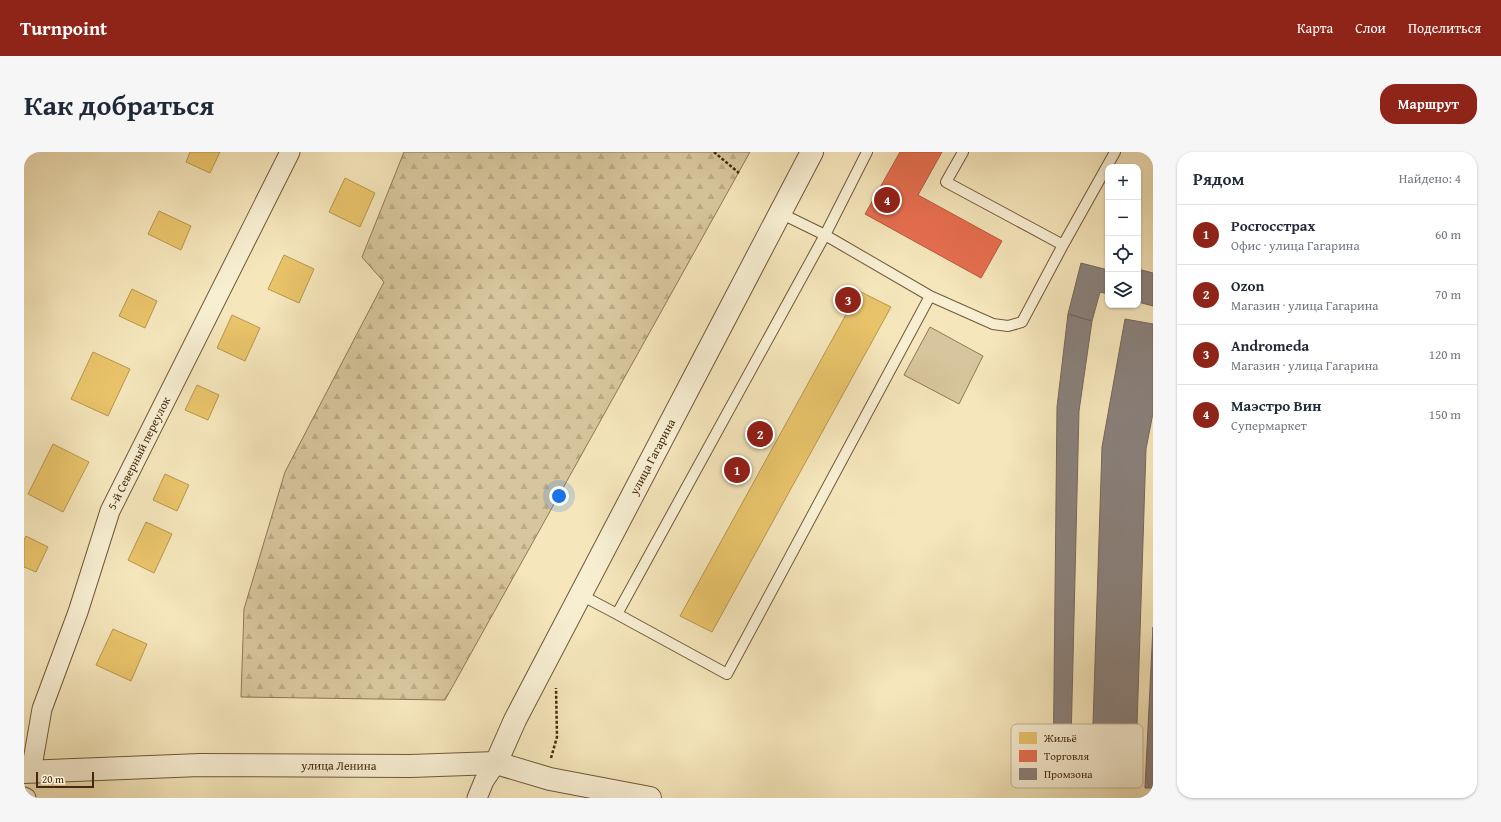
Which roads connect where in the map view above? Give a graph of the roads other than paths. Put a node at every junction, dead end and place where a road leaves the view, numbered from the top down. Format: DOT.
graph roads {
  1 [pos="290,152"];
  2 [pos="812,152"];
  3 [pos="868,152"];
  4 [pos="963,152"];
  5 [pos="1115,152"];
  6 [pos="780,214"];
  7 [pos="825,235"];
  8 [pos="1063,244"];
  9 [pos="930,296"];
  10 [pos="581,595"];
  11 [pos="617,614"];
  12 [pos="496,763"];
  13 [pos="28,772"];
  14 [pos="477,798"];
  15 [pos="650,798"];
  1 -- 13 [label="street, 5-й Северный переулок"];
  2 -- 6 [label="street, улица Гагарина"];
  3 -- 7 [label="lane"];
  4 -- 8 [label="lane"];
  5 -- 8 [label="lane"];
  6 -- 7 [label="lane"];
  6 -- 10 [label="street, улица Гагарина"];
  7 -- 9 [label="lane"];
  7 -- 11 [label="lane"];
  8 -- 9 [label="lane"];
  9 -- 11 [label="lane"];
  10 -- 11 [label="lane"];
  10 -- 12 [label="street, улица Гагарина"];
  12 -- 13 [label="street, улица Ленина"];
  12 -- 14 [label="street"];
  12 -- 15 [label="street, улица Ленина"];
}
